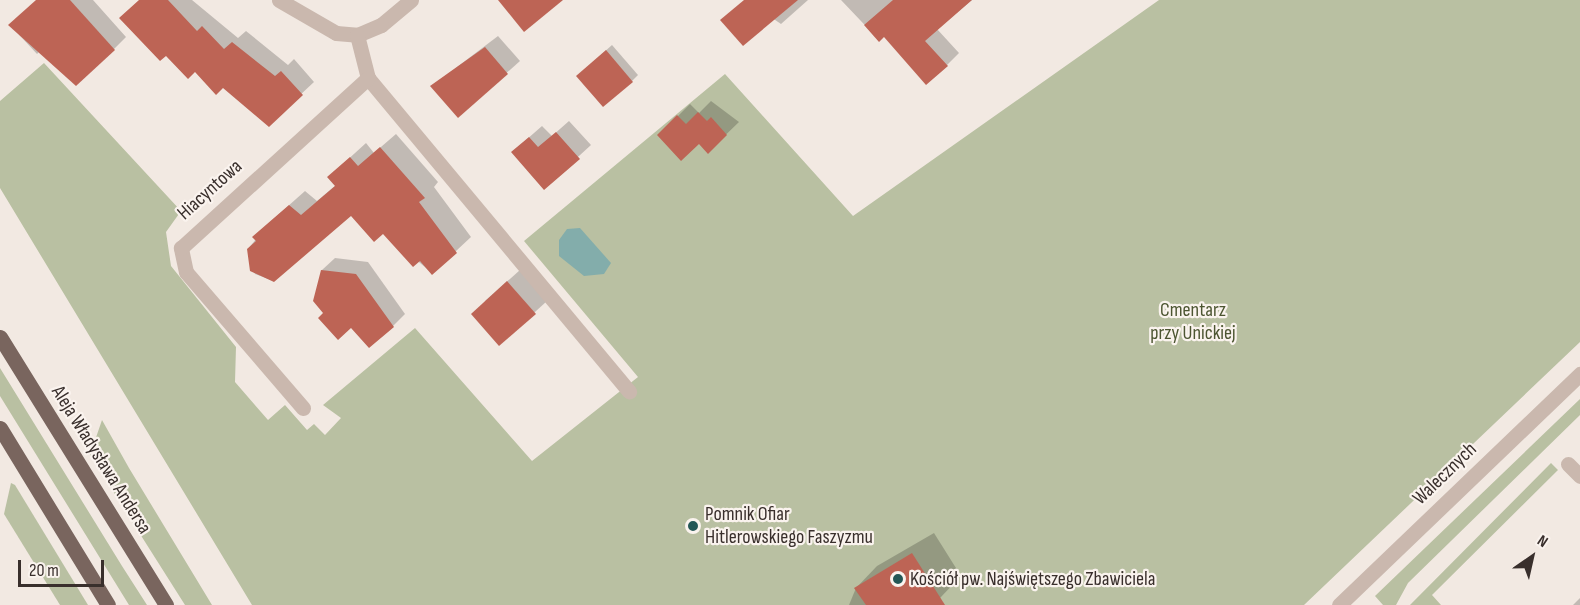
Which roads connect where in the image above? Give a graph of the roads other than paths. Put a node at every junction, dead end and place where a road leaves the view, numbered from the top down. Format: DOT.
graph roads {
  1 [pos="279,0"];
  2 [pos="411,0"];
  3 [pos="357,35"];
  4 [pos="368,78"];
  5 [pos="0,337"];
  6 [pos="1580,374"];
  7 [pos="629,391"];
  8 [pos="303,408"];
  9 [pos="0,428"];
  10 [pos="1568,464"];
  11 [pos="1580,476"];
  12 [pos="108,605"];
  13 [pos="166,605"];
  14 [pos="1339,605"];
  1 -- 3 [label="street"];
  2 -- 3 [label="street"];
  3 -- 4 [label="street"];
  4 -- 7 [label="street"];
  4 -- 8 [label="street, Hiacyntowa"];
  5 -- 13 [label="main road, Aleja Władysława Andersa"];
  6 -- 14 [label="street, Walecznych"];
  9 -- 12 [label="main road"];
  10 -- 11 [label="street"];
}
